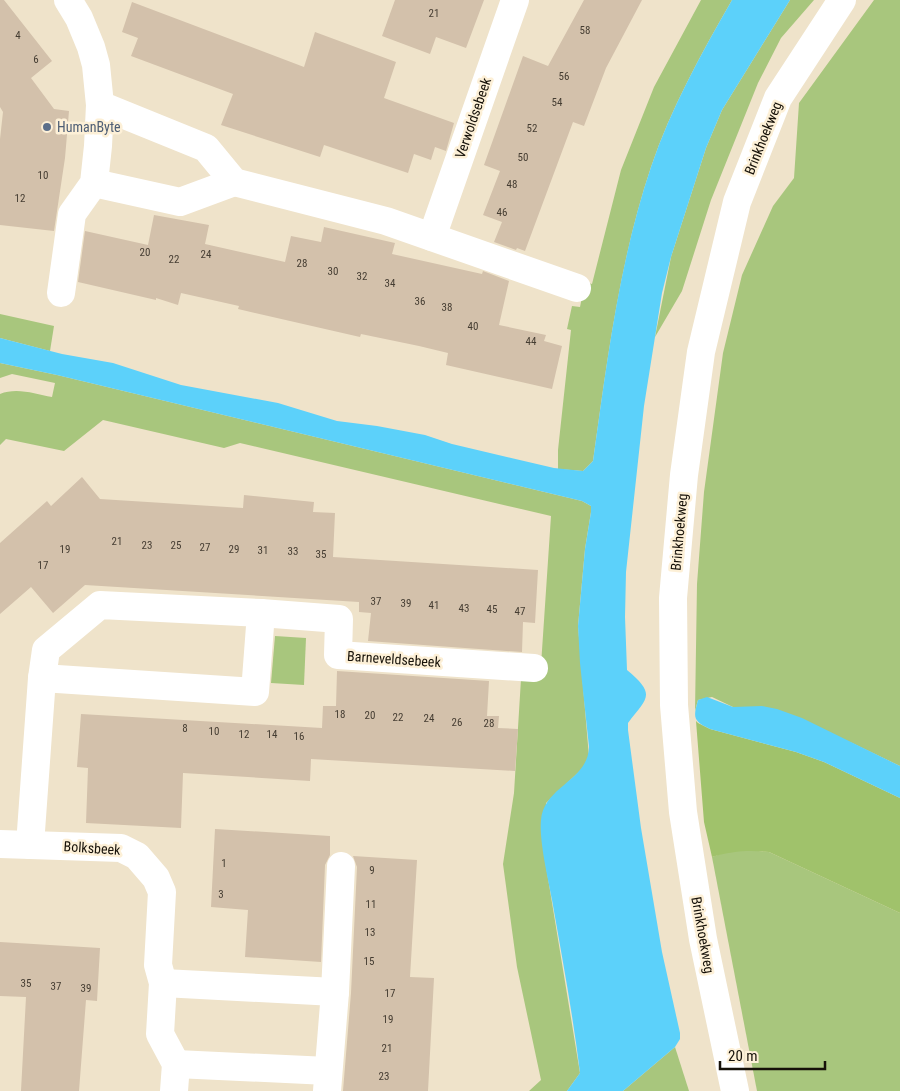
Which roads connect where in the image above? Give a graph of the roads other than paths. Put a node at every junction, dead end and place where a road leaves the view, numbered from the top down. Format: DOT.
graph roads {
  1 [pos="68,0"];
  2 [pos="514,0"];
  3 [pos="842,0"];
  4 [pos="100,105"];
  5 [pos="234,182"];
  6 [pos="94,183"];
  7 [pos="432,237"];
  8 [pos="577,288"];
  9 [pos="61,293"];
  10 [pos="261,613"];
  11 [pos="534,668"];
  12 [pos="42,678"];
  13 [pos="0,844"];
  14 [pos="30,845"];
  15 [pos="341,866"];
  16 [pos="163,983"];
  17 [pos="335,992"];
  18 [pos="176,1064"];
  19 [pos="328,1081"];
  20 [pos="174,1091"];
  21 [pos="735,1091"];
  1 -- 4 [label="street"];
  2 -- 7 [label="street, Verwoldsebeek"];
  3 -- 21 [label="street, Brinkhoekweg"];
  4 -- 5 [label="street"];
  4 -- 6 [label="street"];
  5 -- 6 [label="street"];
  5 -- 7 [label="street"];
  6 -- 9 [label="street"];
  7 -- 8 [label="street"];
  10 -- 11 [label="street, Barneveldsebeek"];
  10 -- 12 [label="street, Barneveldsebeek"];
  10 -- 12 [label="street"];
  12 -- 14 [label="street, Barneveldsebeek"];
  13 -- 14 [label="street, Bolksbeek"];
  14 -- 16 [label="street, Bolksbeek"];
  15 -- 17 [label="street"];
  16 -- 17 [label="street"];
  16 -- 18 [label="street, Bolksbeek"];
  17 -- 19 [label="street"];
  18 -- 19 [label="street"];
  18 -- 20 [label="street"];
}
